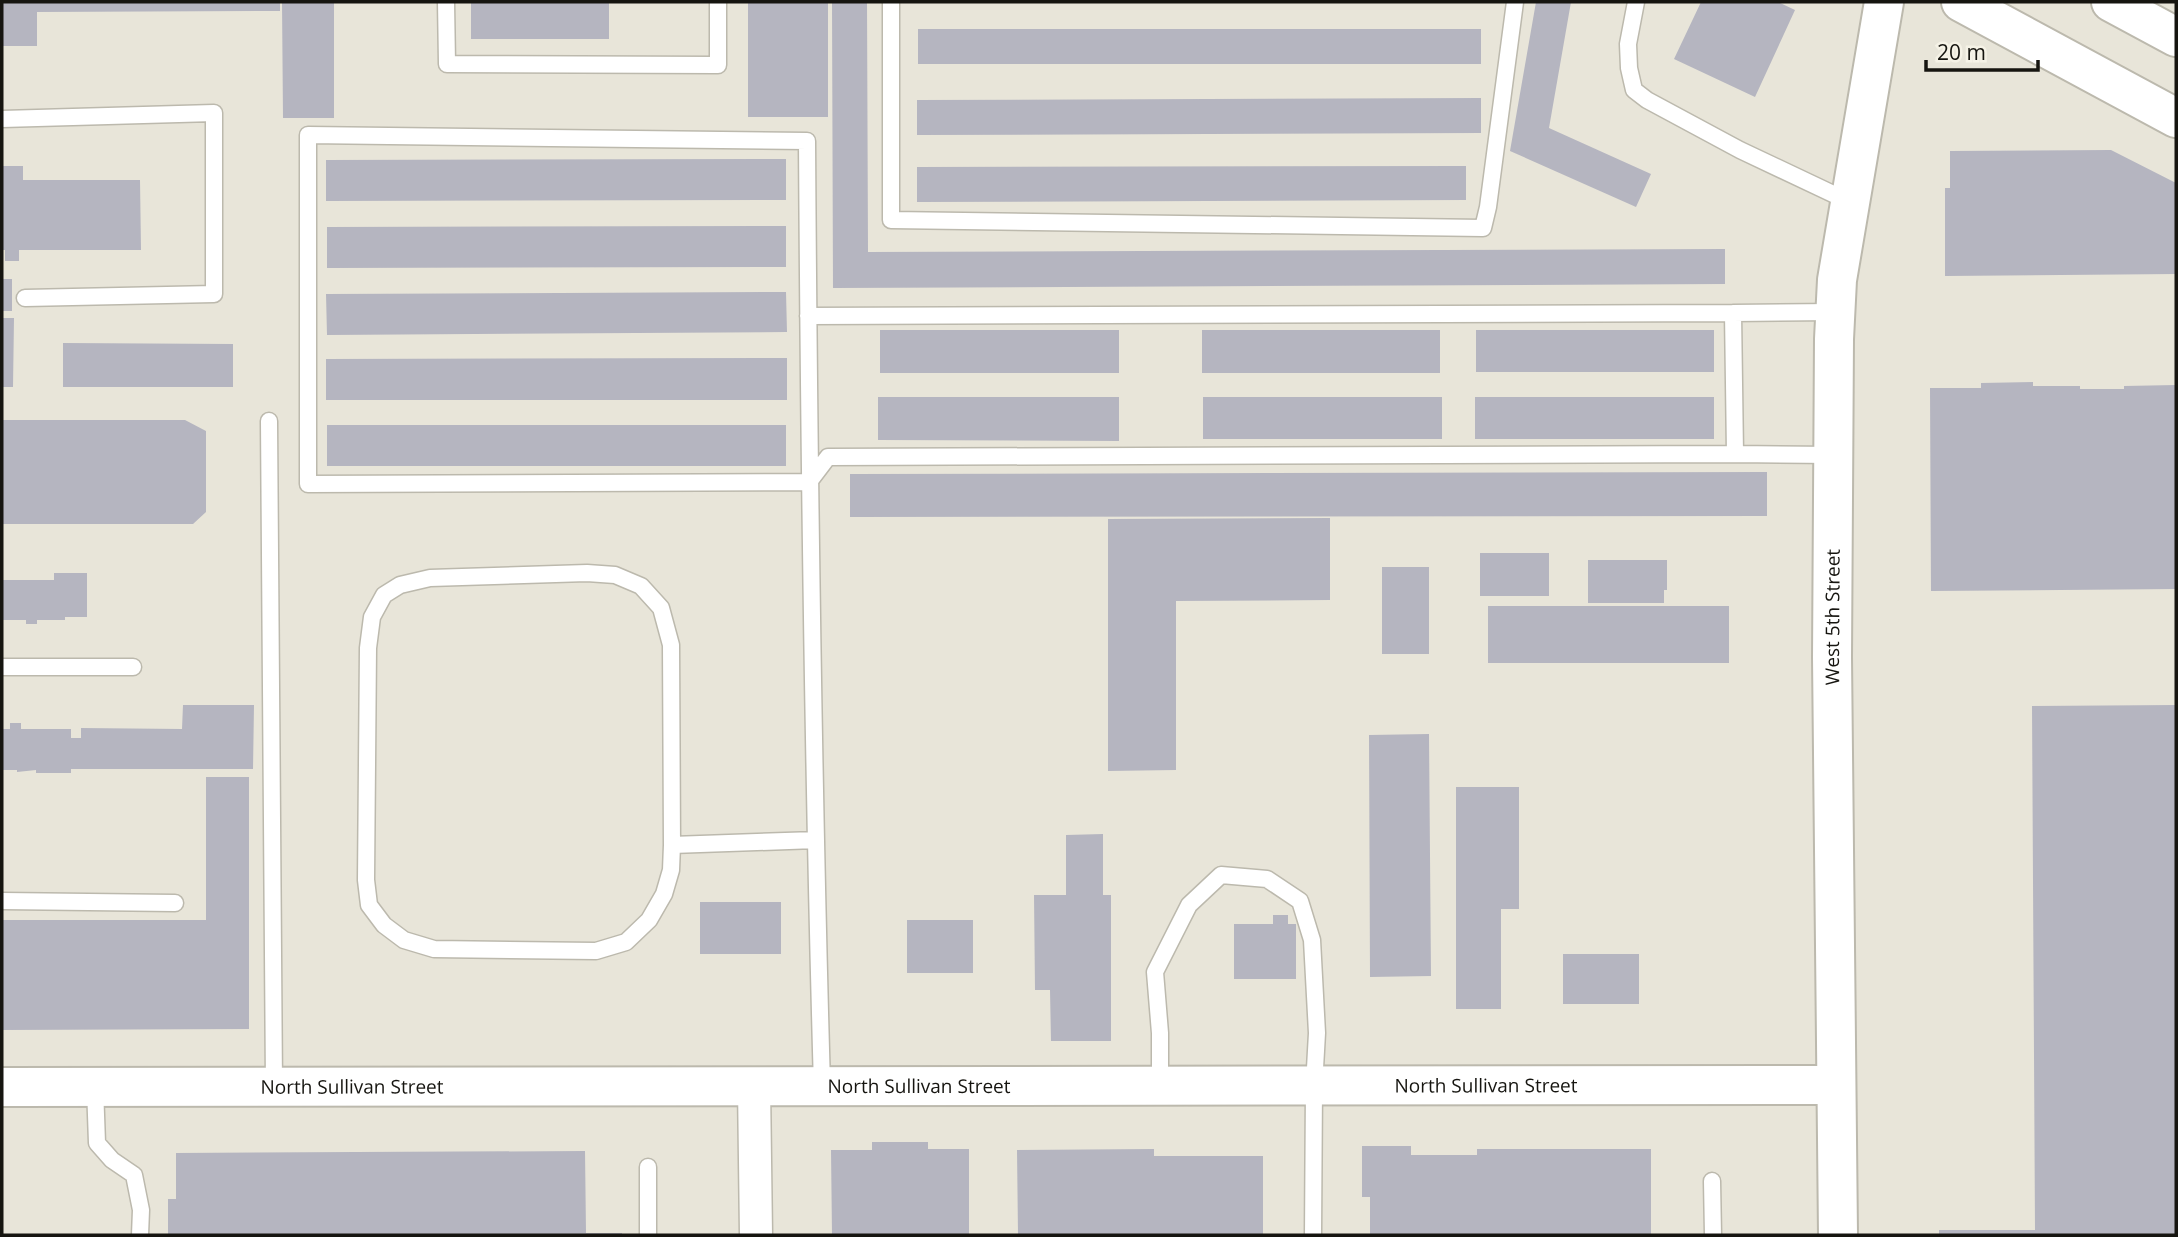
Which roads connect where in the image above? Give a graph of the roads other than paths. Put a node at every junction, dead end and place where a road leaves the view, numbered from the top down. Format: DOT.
graph roads {
  1 [pos="446,2"];
  2 [pos="718,2"];
  3 [pos="891,2"];
  4 [pos="1515,2"];
  5 [pos="1636,2"];
  6 [pos="1884,2"];
  7 [pos="1961,2"];
  8 [pos="2111,2"];
  9 [pos="2176,37"];
  10 [pos="2176,118"];
  11 [pos="2,119"];
  12 [pos="1850,202"];
  13 [pos="25,298"];
  14 [pos="1835,312"];
  15 [pos="1733,313"];
  16 [pos="808,316"];
  17 [pos="269,421"];
  18 [pos="1735,454"];
  19 [pos="1833,455"];
  20 [pos="809,482"];
  21 [pos="2,667"];
  22 [pos="133,667"];
  23 [pos="816,840"];
  24 [pos="672,845"];
  25 [pos="2,901"];
  26 [pos="175,903"];
  27 [pos="1836,1085"];
  28 [pos="754,1086"];
  29 [pos="822,1086"];
  30 [pos="1160,1086"];
  31 [pos="1314,1086"];
  32 [pos="2,1087"];
  33 [pos="95,1087"];
  34 [pos="274,1087"];
  35 [pos="648,1167"];
  36 [pos="1712,1181"];
  37 [pos="140,1235"];
  38 [pos="648,1235"];
  39 [pos="756,1235"];
  40 [pos="1313,1235"];
  41 [pos="1713,1235"];
  42 [pos="1838,1235"];
  1 -- 2 [label="lane"];
  3 -- 4 [label="lane"];
  5 -- 12 [label="lane"];
  6 -- 12 [label="street, West 5th Street"];
  7 -- 10 [label="street"];
  8 -- 9 [label="street"];
  11 -- 13 [label="lane"];
  12 -- 14 [label="street, West 5th Street"];
  14 -- 15 [label="lane"];
  14 -- 19 [label="street, West 5th Street"];
  15 -- 16 [label="lane"];
  15 -- 18 [label="lane"];
  16 -- 20 [label="lane"];
  16 -- 20 [label="lane"];
  17 -- 34 [label="lane"];
  18 -- 19 [label="lane"];
  18 -- 20 [label="lane"];
  19 -- 27 [label="street, West 5th Street"];
  20 -- 23 [label="lane"];
  21 -- 22 [label="lane"];
  23 -- 24 [label="lane"];
  23 -- 29 [label="lane"];
  24 -- 24 [label="lane"];
  25 -- 26 [label="lane"];
  27 -- 31 [label="street, North Sullivan Street"];
  27 -- 42 [label="street, West 5th Street"];
  28 -- 29 [label="street, North Sullivan Street"];
  28 -- 34 [label="street, North Sullivan Street"];
  28 -- 39 [label="street"];
  29 -- 30 [label="street, North Sullivan Street"];
  30 -- 31 [label="street, North Sullivan Street"];
  30 -- 31 [label="lane"];
  31 -- 40 [label="lane"];
  32 -- 33 [label="street, North Sullivan Street"];
  33 -- 34 [label="street, North Sullivan Street"];
  33 -- 37 [label="lane"];
  35 -- 38 [label="lane"];
  36 -- 41 [label="lane"];
}
